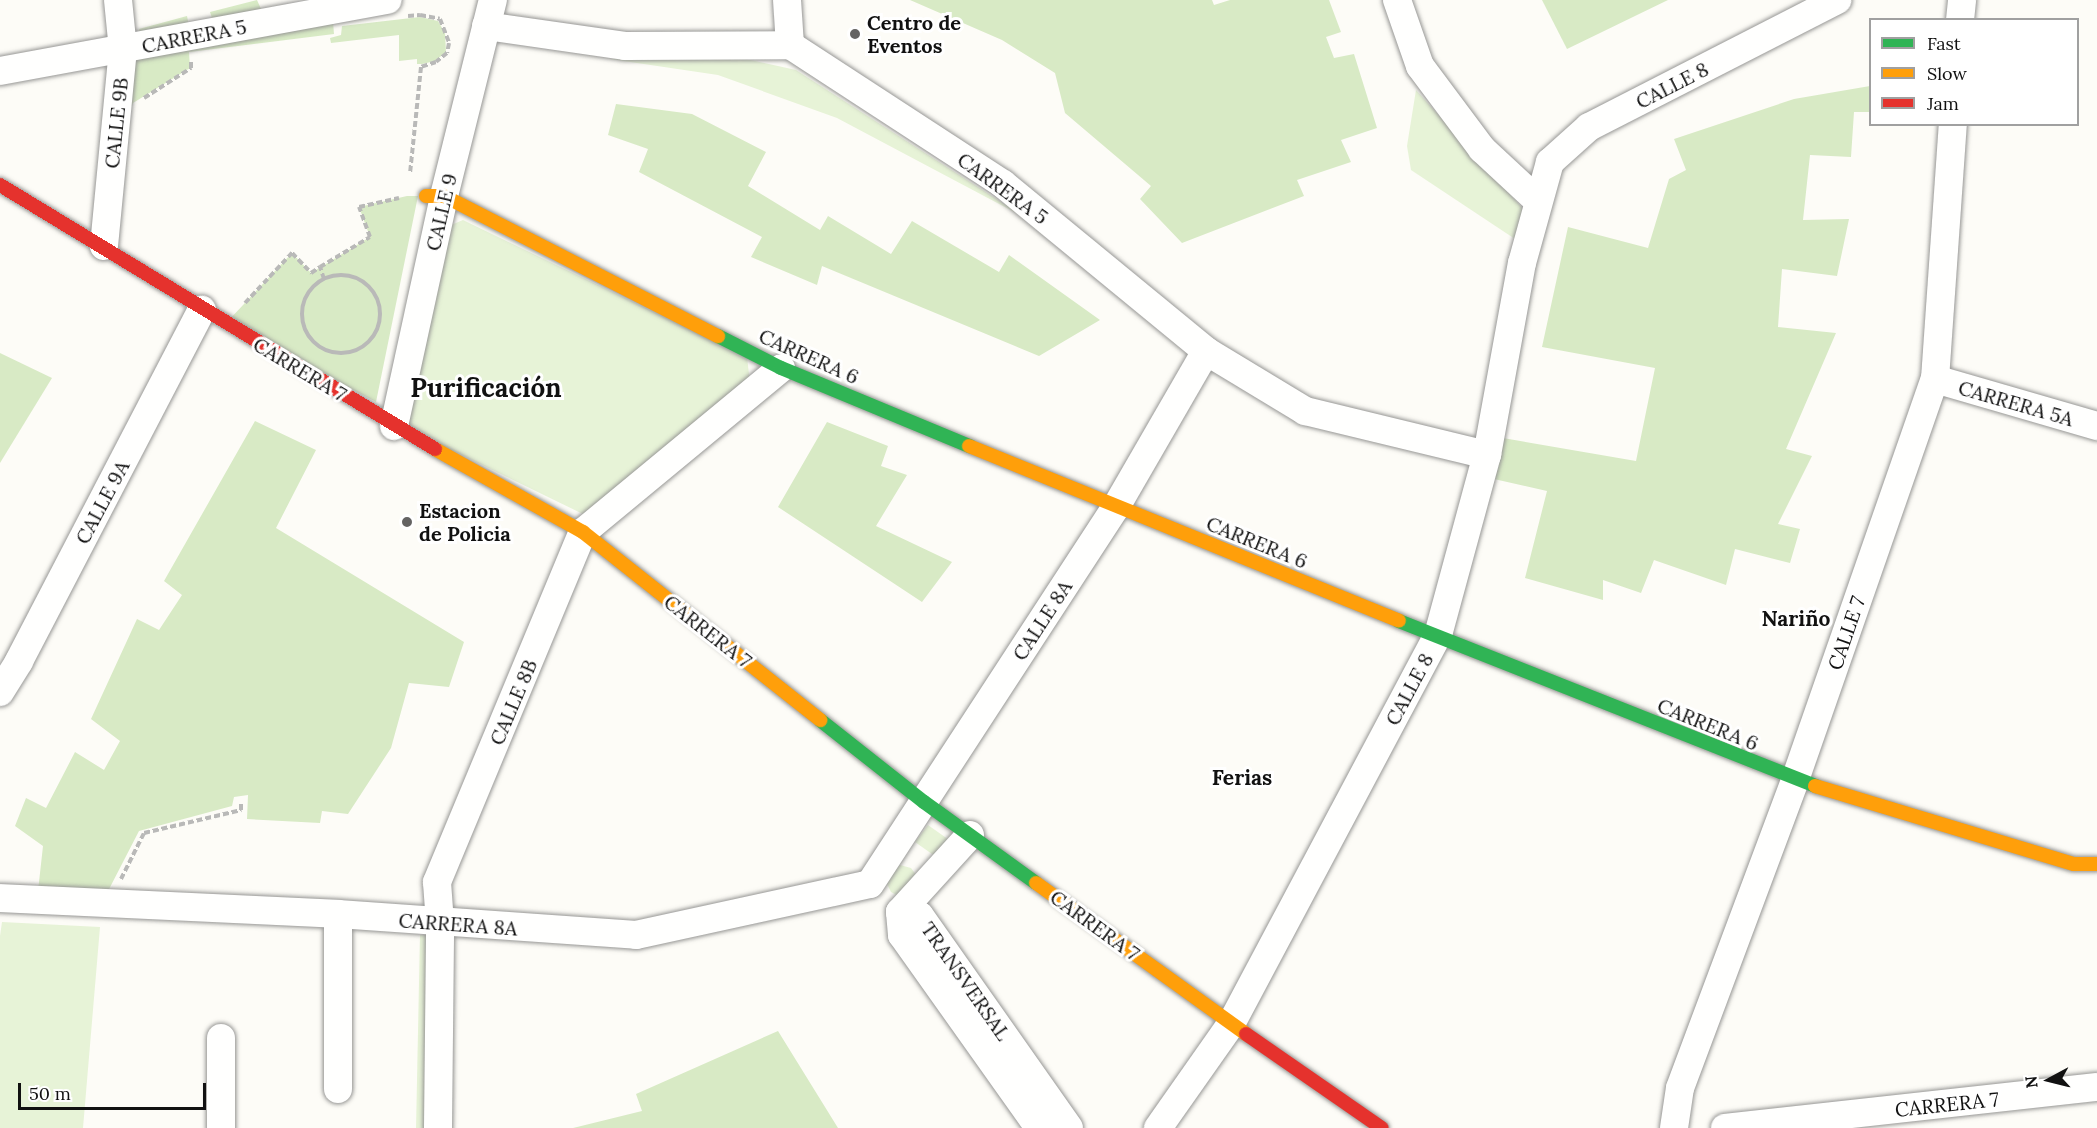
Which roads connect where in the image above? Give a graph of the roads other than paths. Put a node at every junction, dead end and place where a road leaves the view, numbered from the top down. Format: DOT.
graph roads {
  1 [pos="118,0"];
  2 [pos="787,0"];
  3 [pos="1397,0"];
  4 [pos="1838,0"];
  5 [pos="1962,0"];
  6 [pos="392,9"];
  7 [pos="485,9"];
  8 [pos="1960,18"];
  9 [pos="790,45"];
  10 [pos="123,50"];
  11 [pos="0,71"];
  12 [pos="1953,126"];
  13 [pos="0,185"];
  14 [pos="426,196"];
  15 [pos="1538,201"];
  16 [pos="104,246"];
  17 [pos="202,310"];
  18 [pos="1206,351"];
  19 [pos="781,368"];
  20 [pos="1935,380"];
  21 [pos="387,421"];
  22 [pos="2097,426"];
  23 [pos="1487,455"];
  24 [pos="1116,507"];
  25 [pos="583,532"];
  26 [pos="1438,635"];
  27 [pos="9,657"];
  28 [pos="0,692"];
  29 [pos="1795,780"];
  30 [pos="924,802"];
  31 [pos="970,835"];
  32 [pos="2097,864"];
  33 [pos="870,884"];
  34 [pos="0,898"];
  35 [pos="900,912"];
  36 [pos="338,914"];
  37 [pos="440,923"];
  38 [pos="1232,1024"];
  39 [pos="221,1038"];
  40 [pos="2097,1088"];
  41 [pos="338,1089"];
  42 [pos="221,1128"];
  43 [pos="438,1128"];
  44 [pos="1039,1128"];
  45 [pos="1069,1128"];
  46 [pos="1158,1128"];
  47 [pos="1382,1128"];
  48 [pos="1674,1128"];
  49 [pos="1725,1128"];
  1 -- 10 [label="street, CALLE 9B"];
  2 -- 9 [label="street"];
  3 -- 15 [label="street"];
  4 -- 15 [label="street, CALLE 8"];
  5 -- 8 [label="street"];
  6 -- 10 [label="street, CARRERA 5"];
  7 -- 9 [label="street"];
  7 -- 14 [label="street, CALLE 9"];
  9 -- 18 [label="street, CARRERA 5"];
  10 -- 11 [label="street, CARRERA 5"];
  10 -- 16 [label="street, CALLE 9B"];
  12 -- 20 [label="street, CALLE 7"];
  13 -- 16 [label="street, CARRERA 7"];
  14 -- 19 [label="street, CARRERA 6"];
  14 -- 21 [label="street, CALLE 9"];
  15 -- 23 [label="street, CALLE 8"];
  16 -- 17 [label="street, CARRERA 7"];
  17 -- 21 [label="street, CARRERA 7"];
  17 -- 27 [label="street, CALLE 9A"];
  18 -- 23 [label="street, CARRERA 5"];
  18 -- 24 [label="street, CALLE 8A"];
  19 -- 24 [label="street, CARRERA 6"];
  19 -- 25 [label="street, CALLE 8B"];
  20 -- 22 [label="street, CARRERA 5A"];
  20 -- 29 [label="street, CALLE 7"];
  21 -- 25 [label="street, CARRERA 7"];
  23 -- 26 [label="street, CALLE 8"];
  24 -- 26 [label="street, CARRERA 6"];
  24 -- 30 [label="street, CALLE 8A"];
  25 -- 30 [label="street, CARRERA 7"];
  25 -- 37 [label="street, CALLE 8B"];
  26 -- 29 [label="street, CARRERA 6"];
  26 -- 38 [label="street, CALLE 8"];
  27 -- 28 [label="street, CALLE 9A"];
  29 -- 32 [label="street, CARRERA 6"];
  29 -- 48 [label="street, CALLE 7"];
  30 -- 31 [label="street, CARRERA 7"];
  30 -- 33 [label="street, CALLE 8A"];
  31 -- 35 [label="street"];
  31 -- 38 [label="street, CARRERA 7"];
  33 -- 35 [label="street"];
  33 -- 37 [label="street, CARRERA 8A"];
  34 -- 36 [label="street, CARRERA 8A"];
  35 -- 44 [label="street, TRANSVERSAL"];
  35 -- 45 [label="street, TRANSVERSAL"];
  36 -- 37 [label="street, CARRERA 8A"];
  36 -- 41 [label="street"];
  37 -- 43 [label="street, CALLE 8B"];
  38 -- 46 [label="street, CALLE 8"];
  38 -- 47 [label="street, CARRERA 7"];
  39 -- 42 [label="street"];
  40 -- 49 [label="street, CARRERA 7"];
}
